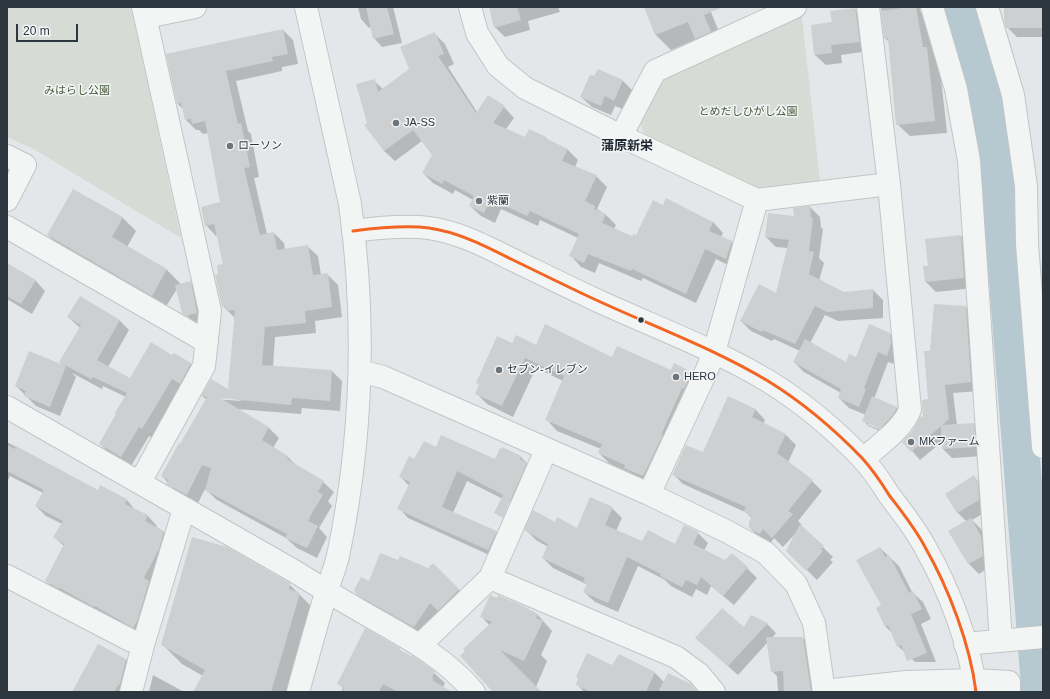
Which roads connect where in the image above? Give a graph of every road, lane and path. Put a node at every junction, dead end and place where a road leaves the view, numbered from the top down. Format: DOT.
graph roads {
  1 [pos="195,7"];
  2 [pos="306,7"];
  3 [pos="470,7"];
  4 [pos="795,7"];
  5 [pos="868,7"];
  6 [pos="932,7"];
  7 [pos="987,7"];
  8 [pos="144,12"];
  9 [pos="621,136"];
  10 [pos="7,156"];
  11 [pos="889,184"];
  12 [pos="7,200"];
  13 [pos="757,200"];
  14 [pos="7,227"];
  15 [pos="353,230"];
  16 [pos="207,342"];
  17 [pos="714,352"];
  18 [pos="360,371"];
  19 [pos="1040,372"];
  20 [pos="7,407"];
  21 [pos="1043,447"];
  22 [pos="546,450"];
  23 [pos="863,459"];
  24 [pos="140,482"];
  25 [pos="650,494"];
  26 [pos="186,509"];
  27 [pos="7,576"];
  28 [pos="490,578"];
  29 [pos="327,591"];
  30 [pos="1043,637"];
  31 [pos="1001,641"];
  32 [pos="965,644"];
  33 [pos="143,645"];
  34 [pos="420,645"];
  35 [pos="975,686"];
  36 [pos="906,687"];
  37 [pos="824,691"];
  38 [pos="131,692"];
  39 [pos="298,692"];
  40 [pos="474,692"];
  41 [pos="714,692"];
  42 [pos="1009,692"];
  1 -- 8 [label="street"];
  2 -- 15 [label="street"];
  3 -- 9 [label="street"];
  4 -- 9 [label="street"];
  5 -- 11 [label="street"];
  6 -- 31 [label="street"];
  7 -- 19 [label="street"];
  8 -- 16 [label="street"];
  9 -- 13 [label="street"];
  10 -- 12 [label="street"];
  11 -- 13 [label="street"];
  11 -- 23 [label="street"];
  13 -- 17 [label="street"];
  14 -- 16 [label="street"];
  15 -- 17 [label="street"];
  15 -- 18 [label="street"];
  16 -- 24 [label="street"];
  17 -- 23 [label="street"];
  17 -- 25 [label="street"];
  18 -- 22 [label="street"];
  18 -- 29 [label="street"];
  19 -- 21 [label="street"];
  20 -- 24 [label="street"];
  22 -- 25 [label="street"];
  22 -- 28 [label="street"];
  23 -- 32 [label="street"];
  24 -- 26 [label="street"];
  25 -- 37 [label="street"];
  26 -- 29 [label="street"];
  26 -- 33 [label="street"];
  27 -- 33 [label="street"];
  28 -- 34 [label="street"];
  28 -- 41 [label="street"];
  29 -- 34 [label="street"];
  29 -- 39 [label="street"];
  30 -- 31 [label="street"];
  31 -- 32 [label="street"];
  32 -- 35 [label="street"];
  33 -- 38 [label="street"];
  34 -- 40 [label="street"];
  35 -- 36 [label="street"];
  35 -- 42 [label="street"];
  36 -- 37 [label="street"];
}
